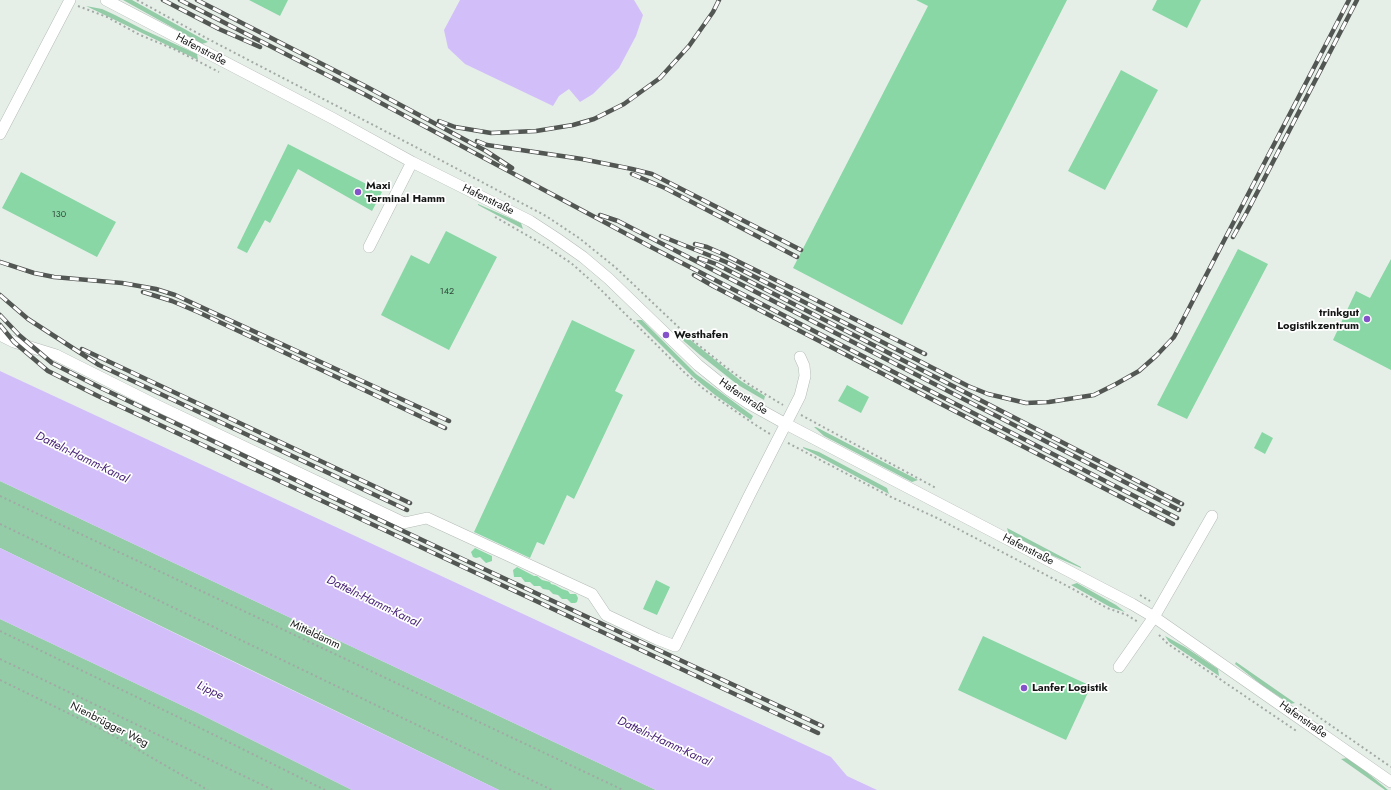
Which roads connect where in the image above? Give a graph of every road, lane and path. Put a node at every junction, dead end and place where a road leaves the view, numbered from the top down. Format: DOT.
graph roads {
  1 [pos="70,0"];
  2 [pos="106,0"];
  3 [pos="137,0"];
  4 [pos="0,134"];
  5 [pos="412,162"];
  6 [pos="369,247"];
  7 [pos="0,334"];
  8 [pos="800,357"];
  9 [pos="794,410"];
  10 [pos="786,424"];
  11 [pos="936,489"];
  12 [pos="0,496"];
  13 [pos="1212,516"];
  14 [pos="0,524"];
  15 [pos="1136,594"];
  16 [pos="1156,612"];
  17 [pos="0,631"];
  18 [pos="0,660"];
  19 [pos="1119,667"];
  20 [pos="0,680"];
  21 [pos="1297,702"];
  22 [pos="1391,766"];
  23 [pos="1391,782"];
  24 [pos="208,790"];
  25 [pos="273,790"];
  26 [pos="325,790"];
  27 [pos="552,790"];
  28 [pos="623,790"];
  1 -- 4 [label="street"];
  2 -- 5 [label="street, Hafenstraße"];
  3 -- 9 [label="path"];
  5 -- 6 [label="street"];
  5 -- 10 [label="street, Hafenstraße"];
  7 -- 10 [label="street"];
  8 -- 9 [label="street"];
  9 -- 10 [label="street"];
  9 -- 11 [label="path"];
  10 -- 16 [label="street, Hafenstraße"];
  12 -- 28 [label="path, Mitteldamm"];
  13 -- 16 [label="street"];
  14 -- 27 [label="path"];
  15 -- 16 [label="path"];
  16 -- 19 [label="street"];
  16 -- 23 [label="street, Hafenstraße"];
  17 -- 26 [label="path"];
  18 -- 25 [label="path"];
  20 -- 24 [label="path, Nienbrügger Weg"];
  21 -- 22 [label="path"];
}
